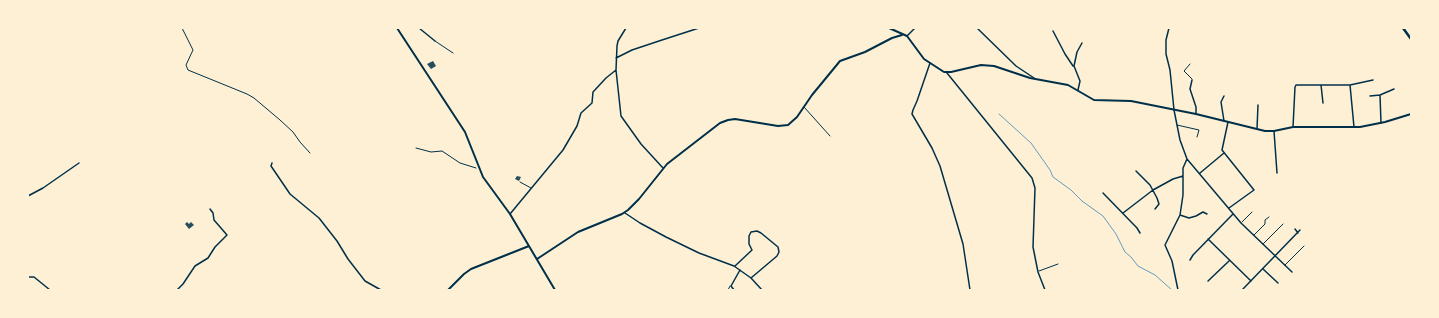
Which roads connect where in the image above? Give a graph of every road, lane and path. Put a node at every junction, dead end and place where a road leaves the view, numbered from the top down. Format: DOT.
graph roads {
  1 [pos="182,28"];
  2 [pos="398,28"];
  3 [pos="419,28"];
  4 [pos="626,28"];
  5 [pos="699,28"];
  6 [pos="889,28"];
  7 [pos="915,28"];
  8 [pos="977,28"];
  9 [pos="1169,28"];
  10 [pos="1403,28"];
  11 [pos="1053,31"];
  12 [pos="903,34"];
  13 [pos="907,36"];
  14 [pos="1411,39"];
  15 [pos="435,41"];
  16 [pos="1082,43"];
  17 [pos="453,53"];
  18 [pos="616,58"];
  19 [pos="930,63"];
  20 [pos="1190,64"];
  21 [pos="1074,66"];
  22 [pos="616,70"];
  23 [pos="947,73"];
  24 [pos="1034,78"];
  25 [pos="1192,80"];
  26 [pos="1373,80"];
  27 [pos="1321,85"];
  28 [pos="1350,85"];
  29 [pos="1078,90"];
  30 [pos="1394,90"];
  31 [pos="1380,95"];
  32 [pos="1224,96"];
  33 [pos="1370,96"];
  34 [pos="1323,103"];
  35 [pos="1258,105"];
  36 [pos="804,107"];
  37 [pos="1174,110"];
  38 [pos="1196,114"];
  39 [pos="1411,114"];
  40 [pos="1224,120"];
  41 [pos="1228,122"];
  42 [pos="1381,123"];
  43 [pos="1177,125"];
  44 [pos="1293,127"];
  45 [pos="1354,127"];
  46 [pos="1257,129"];
  47 [pos="1274,131"];
  48 [pos="830,136"];
  49 [pos="1197,137"];
  50 [pos="416,148"];
  51 [pos="310,153"];
  52 [pos="1224,153"];
  53 [pos="1187,160"];
  54 [pos="79,163"];
  55 [pos="272,163"];
  56 [pos="479,168"];
  57 [pos="663,168"];
  58 [pos="1136,171"];
  59 [pos="1277,172"];
  60 [pos="1200,173"];
  61 [pos="1183,176"];
  62 [pos="520,182"];
  63 [pos="532,188"];
  64 [pos="1153,190"];
  65 [pos="1103,193"];
  66 [pos="28,196"];
  67 [pos="1229,208"];
  68 [pos="210,209"];
  69 [pos="1155,209"];
  70 [pos="1252,212"];
  71 [pos="625,213"];
  72 [pos="1123,213"];
  73 [pos="510,214"];
  74 [pos="1207,214"];
  75 [pos="1233,214"];
  76 [pos="1180,215"];
  77 [pos="1268,217"];
  78 [pos="1242,223"];
  79 [pos="1283,224"];
  80 [pos="1294,229"];
  81 [pos="1300,230"];
  82 [pos="1140,233"];
  83 [pos="1298,233"];
  84 [pos="1253,235"];
  85 [pos="1208,239"];
  86 [pos="1263,244"];
  87 [pos="529,246"];
  88 [pos="1304,246"];
  89 [pos="1276,256"];
  90 [pos="536,259"];
  91 [pos="1190,260"];
  92 [pos="1229,261"];
  93 [pos="1058,264"];
  94 [pos="1285,265"];
  95 [pos="734,266"];
  96 [pos="1263,269"];
  97 [pos="740,270"];
  98 [pos="1038,272"];
  99 [pos="1292,272"];
  100 [pos="28,277"];
  101 [pos="751,278"];
  102 [pos="1208,281"];
  103 [pos="1251,281"];
  104 [pos="1278,283"];
  105 [pos="731,286"];
  106 [pos="50,290"];
  107 [pos="177,290"];
  108 [pos="381,290"];
  109 [pos="448,290"];
  110 [pos="555,290"];
  111 [pos="728,290"];
  112 [pos="734,290"];
  113 [pos="762,290"];
  114 [pos="970,290"];
  115 [pos="1045,290"];
  116 [pos="1178,290"];
  117 [pos="1242,290"];
  1 -- 51 [label="path"];
  2 -- 56 [label="street"];
  3 -- 15 [label="street"];
  4 -- 18 [label="street"];
  5 -- 18 [label="street"];
  6 -- 12 [label="street"];
  7 -- 13 [label="street"];
  8 -- 24 [label="street"];
  9 -- 37 [label="street"];
  10 -- 14 [label="main road"];
  11 -- 21 [label="street"];
  12 -- 13 [label="street"];
  12 -- 36 [label="street"];
  13 -- 19 [label="street"];
  15 -- 17 [label="lane"];
  16 -- 21 [label="street"];
  18 -- 22 [label="street"];
  19 -- 23 [label="street"];
  19 -- 114 [label="street"];
  20 -- 25 [label="lane"];
  21 -- 29 [label="street"];
  22 -- 57 [label="street"];
  22 -- 63 [label="street"];
  23 -- 24 [label="street"];
  23 -- 98 [label="street"];
  24 -- 29 [label="street"];
  25 -- 38 [label="street"];
  26 -- 28 [label="street"];
  27 -- 28 [label="street"];
  27 -- 34 [label="street"];
  27 -- 44 [label="street"];
  28 -- 45 [label="street"];
  29 -- 37 [label="street"];
  30 -- 31 [label="street"];
  31 -- 33 [label="street"];
  31 -- 42 [label="street"];
  32 -- 40 [label="street"];
  35 -- 46 [label="street"];
  36 -- 48 [label="lane"];
  36 -- 57 [label="street"];
  37 -- 38 [label="street"];
  37 -- 43 [label="street"];
  38 -- 40 [label="street"];
  39 -- 42 [label="street"];
  40 -- 41 [label="street"];
  41 -- 46 [label="street"];
  41 -- 52 [label="street"];
  42 -- 45 [label="street"];
  43 -- 49 [label="lane"];
  43 -- 53 [label="street"];
  44 -- 45 [label="street"];
  44 -- 47 [label="street"];
  46 -- 47 [label="street"];
  47 -- 59 [label="street"];
  50 -- 56 [label="path"];
  52 -- 60 [label="street"];
  52 -- 67 [label="street"];
  53 -- 60 [label="street"];
  53 -- 61 [label="street"];
  54 -- 66 [label="street"];
  55 -- 108 [label="street"];
  56 -- 73 [label="street"];
  57 -- 71 [label="street"];
  58 -- 64 [label="street"];
  60 -- 67 [label="street"];
  61 -- 64 [label="street"];
  61 -- 76 [label="street"];
  62 -- 63 [label="lane"];
  63 -- 73 [label="street"];
  64 -- 69 [label="street"];
  64 -- 72 [label="street"];
  65 -- 72 [label="street"];
  67 -- 75 [label="street"];
  68 -- 107 [label="street"];
  70 -- 78 [label="lane"];
  71 -- 90 [label="street"];
  71 -- 95 [label="street"];
  72 -- 82 [label="street"];
  73 -- 87 [label="street"];
  74 -- 76 [label="street"];
  75 -- 78 [label="street"];
  75 -- 85 [label="street"];
  76 -- 116 [label="street"];
  77 -- 84 [label="lane"];
  78 -- 84 [label="street"];
  79 -- 86 [label="lane"];
  80 -- 83 [label="street"];
  81 -- 83 [label="street"];
  83 -- 89 [label="street"];
  84 -- 86 [label="street"];
  85 -- 91 [label="street"];
  85 -- 92 [label="street"];
  86 -- 89 [label="street"];
  87 -- 90 [label="street"];
  87 -- 109 [label="street"];
  88 -- 94 [label="lane"];
  89 -- 94 [label="street"];
  89 -- 96 [label="street"];
  90 -- 110 [label="street"];
  92 -- 102 [label="street"];
  92 -- 103 [label="street"];
  93 -- 98 [label="lane"];
  94 -- 99 [label="street"];
  95 -- 97 [label="street"];
  95 -- 101 [label="street"];
  96 -- 103 [label="street"];
  96 -- 104 [label="street"];
  97 -- 101 [label="street"];
  97 -- 105 [label="street"];
  98 -- 115 [label="street"];
  100 -- 106 [label="street"];
  101 -- 113 [label="street"];
  103 -- 117 [label="street"];
  105 -- 111 [label="lane"];
  105 -- 112 [label="street"];
}
